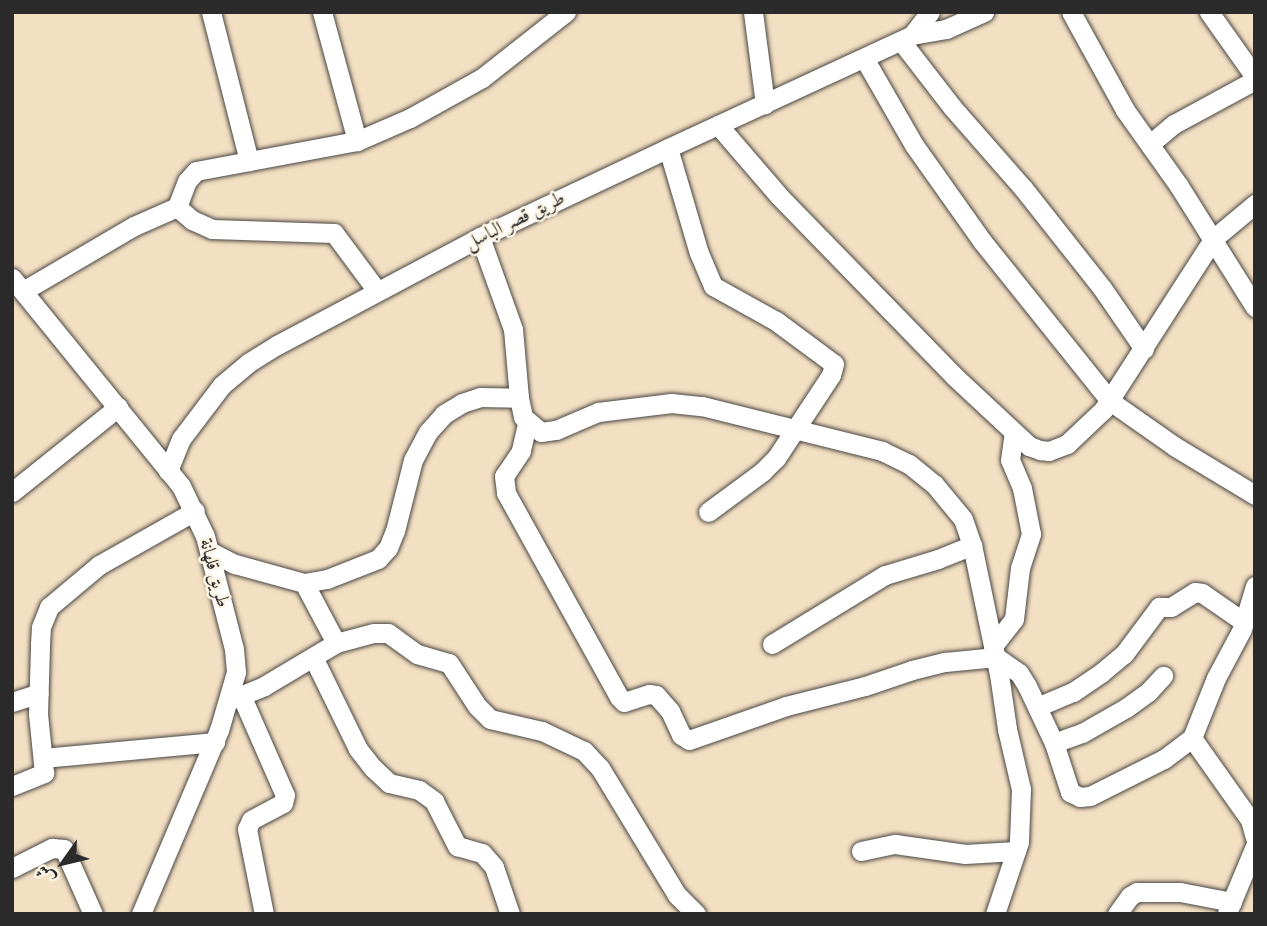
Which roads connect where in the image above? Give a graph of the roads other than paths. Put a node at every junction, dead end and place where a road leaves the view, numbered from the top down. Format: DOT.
graph roads {
  1 [pos="211,12"];
  2 [pos="322,12"];
  3 [pos="566,12"];
  4 [pos="753,12"];
  5 [pos="930,12"];
  6 [pos="984,12"];
  7 [pos="1071,12"];
  8 [pos="1209,12"];
  9 [pos="906,38"];
  10 [pos="864,58"];
  11 [pos="1255,79"];
  12 [pos="765,104"];
  13 [pos="718,125"];
  14 [pos="357,141"];
  15 [pos="1150,144"];
  16 [pos="668,148"];
  17 [pos="249,161"];
  18 [pos="1255,204"];
  19 [pos="177,207"];
  20 [pos="480,237"];
  21 [pos="1213,239"];
  22 [pos="18,284"];
  23 [pos="377,291"];
  24 [pos="1252,297"];
  25 [pos="1144,349"];
  26 [pos="519,398"];
  27 [pos="1110,401"];
  28 [pos="118,407"];
  29 [pos="527,424"];
  30 [pos="797,428"];
  31 [pos="1014,433"];
  32 [pos="168,471"];
  33 [pos="12,492"];
  34 [pos="1255,495"];
  35 [pos="195,510"];
  36 [pos="708,512"];
  37 [pos="972,545"];
  38 [pos="209,551"];
  39 [pos="304,583"];
  40 [pos="1255,586"];
  41 [pos="1247,629"];
  42 [pos="336,643"];
  43 [pos="772,644"];
  44 [pos="994,651"];
  45 [pos="313,657"];
  46 [pos="1163,676"];
  47 [pos="38,693"];
  48 [pos="235,698"];
  49 [pos="12,702"];
  50 [pos="1037,707"];
  51 [pos="1192,738"];
  52 [pos="215,742"];
  53 [pos="1054,743"];
  54 [pos="43,758"];
  55 [pos="12,786"];
  56 [pos="1255,837"];
  57 [pos="1255,846"];
  58 [pos="861,851"];
  59 [pos="1016,851"];
  60 [pos="12,868"];
  61 [pos="1229,908"];
  62 [pos="93,914"];
  63 [pos="141,914"];
  64 [pos="264,914"];
  65 [pos="510,914"];
  66 [pos="696,914"];
  67 [pos="995,914"];
  68 [pos="1117,914"];
  1 -- 17 [label="street"];
  2 -- 14 [label="street"];
  3 -- 14 [label="street"];
  4 -- 12 [label="street"];
  5 -- 9 [label="street, طريق قصر الباسل"];
  6 -- 9 [label="street, طريق قصر الباسل"];
  7 -- 15 [label="street"];
  8 -- 11 [label="street"];
  9 -- 10 [label="street, طريق قصر الباسل"];
  9 -- 25 [label="street"];
  10 -- 12 [label="street, طريق قصر الباسل"];
  10 -- 27 [label="street"];
  11 -- 15 [label="street"];
  12 -- 13 [label="street, طريق قصر الباسل"];
  13 -- 16 [label="street, طريق قصر الباسل"];
  13 -- 31 [label="street"];
  14 -- 17 [label="street"];
  15 -- 21 [label="street"];
  16 -- 20 [label="street, طريق قصر الباسل"];
  16 -- 30 [label="street"];
  17 -- 19 [label="street"];
  18 -- 21 [label="street"];
  19 -- 22 [label="street"];
  19 -- 23 [label="street"];
  20 -- 23 [label="street, طريق قصر الباسل"];
  20 -- 26 [label="street"];
  21 -- 24 [label="street"];
  21 -- 25 [label="street"];
  22 -- 28 [label="street, طريق قلهانة"];
  23 -- 32 [label="street, طريق قصر الباسل"];
  25 -- 27 [label="street"];
  26 -- 29 [label="street"];
  26 -- 39 [label="street"];
  27 -- 31 [label="street"];
  27 -- 34 [label="street"];
  28 -- 32 [label="street, طريق قلهانة"];
  28 -- 33 [label="street"];
  29 -- 30 [label="street"];
  29 -- 44 [label="street"];
  30 -- 36 [label="street"];
  30 -- 37 [label="street"];
  31 -- 44 [label="street"];
  32 -- 35 [label="street, طريق قلهانة"];
  35 -- 38 [label="street, طريق قلهانة"];
  35 -- 47 [label="street"];
  37 -- 43 [label="street"];
  37 -- 44 [label="street"];
  38 -- 39 [label="street"];
  38 -- 48 [label="street, طريق قلهانة"];
  39 -- 42 [label="street"];
  40 -- 41 [label="street"];
  41 -- 50 [label="street"];
  41 -- 51 [label="street"];
  42 -- 45 [label="street"];
  42 -- 66 [label="street"];
  44 -- 50 [label="street"];
  44 -- 59 [label="street"];
  45 -- 48 [label="street"];
  45 -- 65 [label="street"];
  46 -- 53 [label="street"];
  47 -- 49 [label="street"];
  47 -- 54 [label="street"];
  48 -- 52 [label="street, طريق قلهانة"];
  48 -- 64 [label="street"];
  50 -- 53 [label="street"];
  51 -- 53 [label="street"];
  51 -- 56 [label="street"];
  52 -- 54 [label="street"];
  52 -- 63 [label="street, طريق قلهانة"];
  54 -- 55 [label="street"];
  57 -- 61 [label="street"];
  58 -- 59 [label="street"];
  59 -- 67 [label="street"];
  60 -- 62 [label="street"];
  61 -- 68 [label="street"];
}
